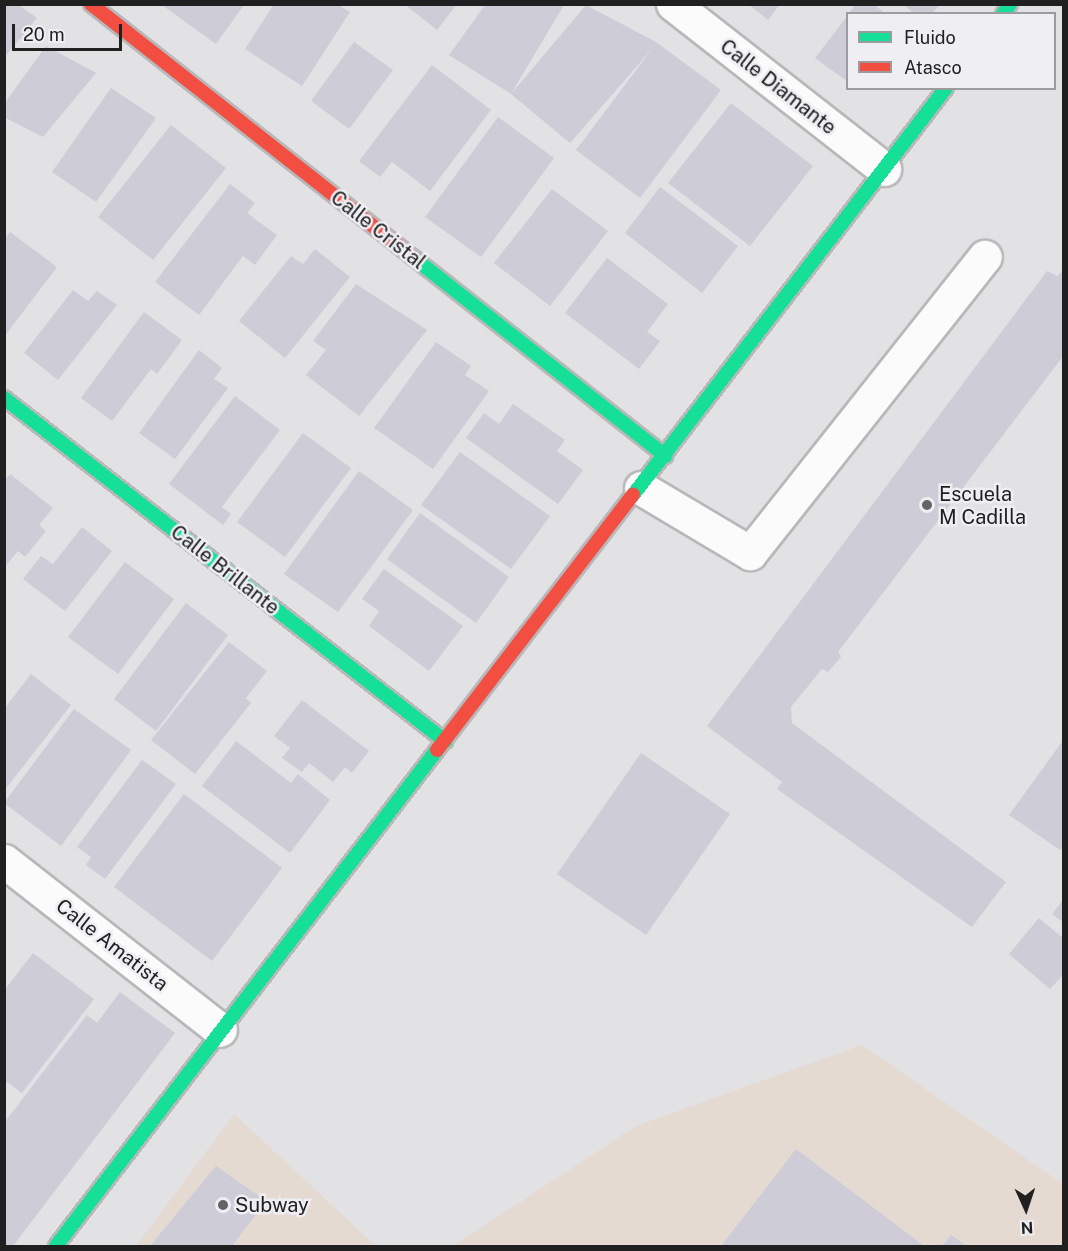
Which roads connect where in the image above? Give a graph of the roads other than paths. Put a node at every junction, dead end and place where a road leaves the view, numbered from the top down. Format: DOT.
graph roads {
  1 [pos="90,4"];
  2 [pos="673,4"];
  3 [pos="943,90"];
  4 [pos="884,169"];
  5 [pos="985,257"];
  6 [pos="4,398"];
  7 [pos="666,456"];
  8 [pos="641,488"];
  9 [pos="445,741"];
  10 [pos="4,861"];
  11 [pos="220,1030"];
  12 [pos="56,1246"];
  1 -- 7 [label="street, Calle Cristal"];
  2 -- 4 [label="street, Calle Diamante"];
  3 -- 4 [label="street"];
  4 -- 7 [label="street"];
  5 -- 8 [label="street"];
  6 -- 9 [label="street, Calle Brillante"];
  7 -- 8 [label="street"];
  8 -- 9 [label="street"];
  9 -- 11 [label="street"];
  10 -- 11 [label="street, Calle Amatista"];
  11 -- 12 [label="street"];
}
